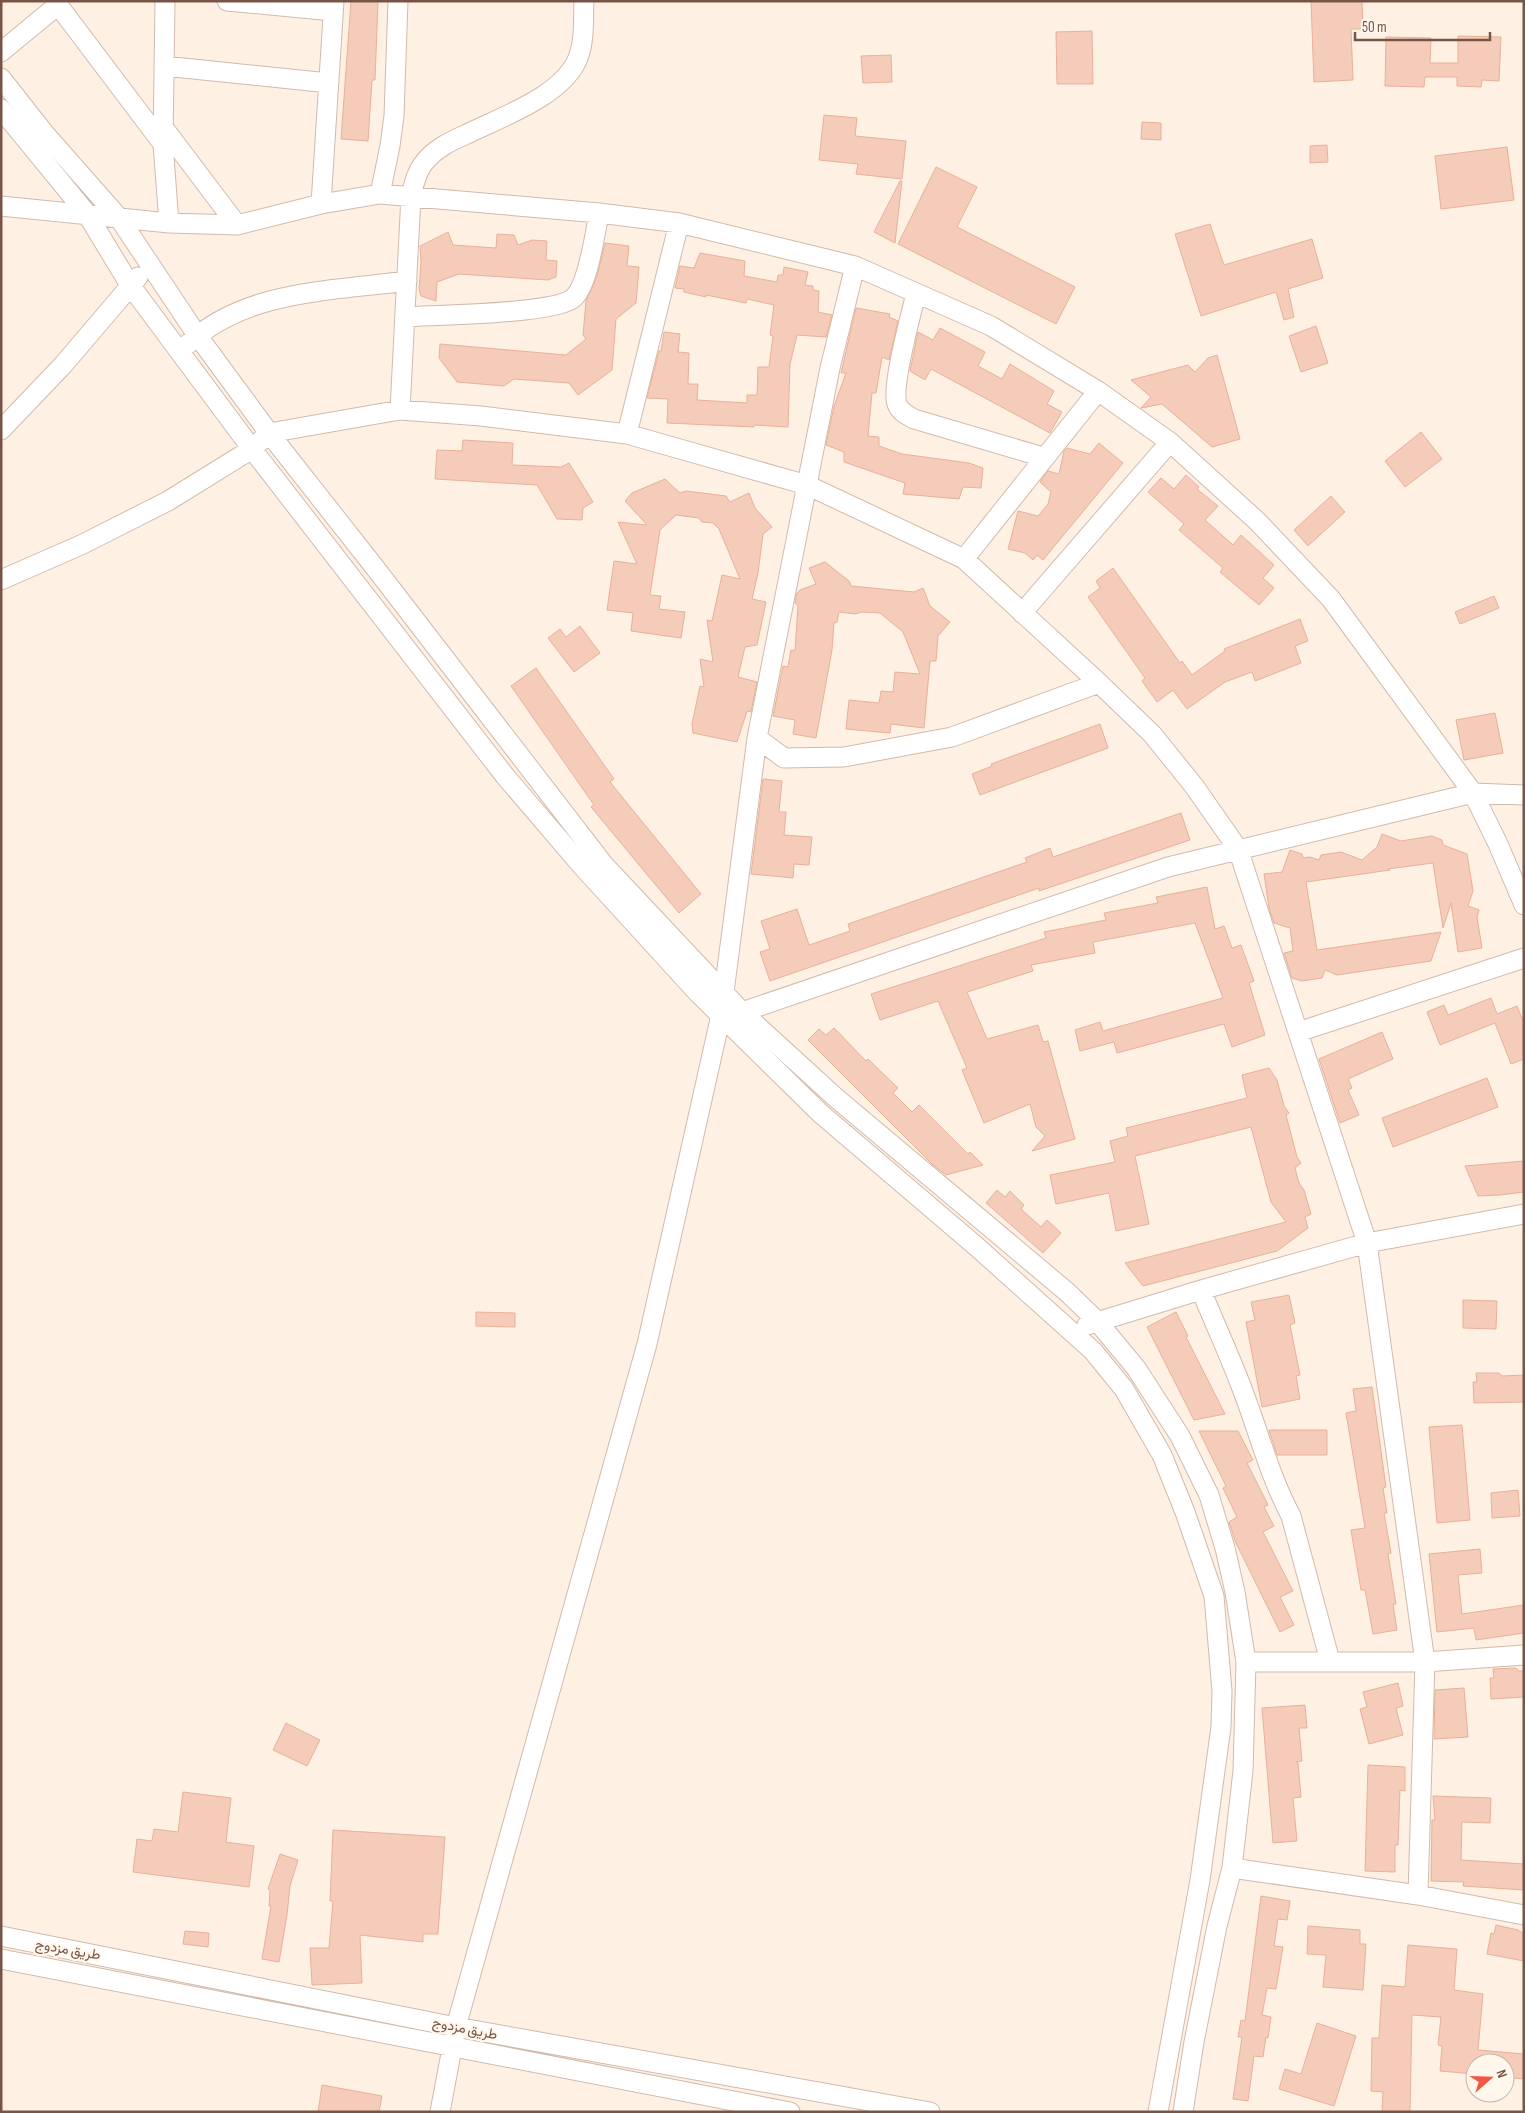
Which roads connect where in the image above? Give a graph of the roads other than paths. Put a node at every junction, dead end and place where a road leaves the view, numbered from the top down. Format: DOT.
graph roads {
  1 [pos="165,1"];
  2 [pos="228,1"];
  3 [pos="398,1"];
  4 [pos="584,1"];
  5 [pos="56,3"];
  6 [pos="333,6"];
  7 [pos="1,52"];
  8 [pos="164,66"];
  9 [pos="1,78"];
  10 [pos="329,83"];
  11 [pos="1,109"];
  12 [pos="163,135"];
  13 [pos="380,194"];
  14 [pos="411,196"];
  15 [pos="321,204"];
  16 [pos="1,206"];
  17 [pos="599,213"];
  18 [pos="86,214"];
  19 [pos="119,218"];
  20 [pos="169,222"];
  21 [pos="679,223"];
  22 [pos="236,225"];
  23 [pos="149,265"];
  24 [pos="855,266"];
  25 [pos="407,281"];
  26 [pos="130,285"];
  27 [pos="916,293"];
  28 [pos="405,317"];
  29 [pos="197,335"];
  30 [pos="180,351"];
  31 [pos="1098,392"];
  32 [pos="400,410"];
  33 [pos="1,430"];
  34 [pos="269,433"];
  35 [pos="627,434"];
  36 [pos="1170,442"];
  37 [pos="252,449"];
  38 [pos="1044,458"];
  39 [pos="807,485"];
  40 [pos="964,559"];
  41 [pos="1,580"];
  42 [pos="1022,613"];
  43 [pos="1099,683"];
  44 [pos="757,738"];
  45 [pos="1473,793"];
  46 [pos="1524,795"];
  47 [pos="1238,848"];
  48 [pos="1524,905"];
  49 [pos="1524,958"];
  50 [pos="722,994"];
  51 [pos="742,1012"];
  52 [pos="721,1015"];
  53 [pos="1298,1032"];
  54 [pos="1524,1214"];
  55 [pos="1368,1244"];
  56 [pos="1201,1290"];
  57 [pos="1097,1321"];
  58 [pos="1072,1332"];
  59 [pos="1524,1655"];
  60 [pos="1330,1661"];
  61 [pos="1246,1662"];
  62 [pos="1425,1662"];
  63 [pos="1232,1868"];
  64 [pos="1418,1895"];
  65 [pos="1524,1915"];
  66 [pos="1,1936"];
  67 [pos="1,1959"];
  68 [pos="162,1967"];
  69 [pos="159,1989"];
  70 [pos="384,2012"];
  71 [pos="456,2027"];
  72 [pos="381,2032"];
  73 [pos="452,2046"];
  74 [pos="440,2112"];
  75 [pos="790,2112"];
  76 [pos="930,2112"];
  77 [pos="1158,2112"];
  78 [pos="1183,2112"];
  1 -- 8 [label="street"];
  2 -- 6 [label="street"];
  3 -- 13 [label="street"];
  4 -- 14 [label="street"];
  5 -- 7 [label="street"];
  5 -- 12 [label="street"];
  6 -- 10 [label="street"];
  8 -- 10 [label="street"];
  8 -- 12 [label="street"];
  9 -- 19 [label="street"];
  10 -- 15 [label="street"];
  11 -- 18 [label="street"];
  12 -- 20 [label="street"];
  12 -- 22 [label="street"];
  13 -- 14 [label="street"];
  13 -- 15 [label="street"];
  14 -- 17 [label="street"];
  14 -- 25 [label="street"];
  15 -- 22 [label="street"];
  16 -- 18 [label="street"];
  17 -- 21 [label="street"];
  17 -- 28 [label="street"];
  18 -- 19 [label="street"];
  18 -- 26 [label="street"];
  19 -- 20 [label="street"];
  19 -- 23 [label="street"];
  20 -- 22 [label="street"];
  21 -- 24 [label="street"];
  21 -- 35 [label="street"];
  23 -- 26 [label="street"];
  23 -- 29 [label="street"];
  24 -- 27 [label="street"];
  24 -- 39 [label="street"];
  25 -- 28 [label="street"];
  25 -- 29 [label="street"];
  26 -- 30 [label="street"];
  26 -- 33 [label="street"];
  27 -- 31 [label="street"];
  27 -- 38 [label="street"];
  28 -- 32 [label="street"];
  29 -- 30 [label="street"];
  29 -- 34 [label="street"];
  30 -- 37 [label="street"];
  31 -- 36 [label="street"];
  31 -- 38 [label="street"];
  32 -- 34 [label="street"];
  32 -- 35 [label="street"];
  34 -- 37 [label="street"];
  34 -- 50 [label="street"];
  35 -- 39 [label="street"];
  36 -- 42 [label="street"];
  36 -- 45 [label="street"];
  37 -- 41 [label="street"];
  37 -- 52 [label="street"];
  38 -- 40 [label="street"];
  39 -- 40 [label="street"];
  39 -- 44 [label="street"];
  40 -- 42 [label="street"];
  42 -- 43 [label="street"];
  43 -- 44 [label="street"];
  43 -- 47 [label="street"];
  44 -- 50 [label="street"];
  45 -- 46 [label="street"];
  45 -- 47 [label="street"];
  45 -- 48 [label="street"];
  47 -- 51 [label="street"];
  47 -- 53 [label="street"];
  49 -- 53 [label="street"];
  50 -- 51 [label="street"];
  50 -- 52 [label="street"];
  51 -- 57 [label="street"];
  52 -- 58 [label="street"];
  52 -- 71 [label="street"];
  53 -- 55 [label="street"];
  54 -- 55 [label="street"];
  55 -- 56 [label="street"];
  55 -- 62 [label="street"];
  56 -- 57 [label="street"];
  56 -- 60 [label="street"];
  57 -- 58 [label="street"];
  57 -- 61 [label="street"];
  58 -- 77 [label="street"];
  59 -- 62 [label="street"];
  60 -- 61 [label="street"];
  60 -- 62 [label="street"];
  61 -- 63 [label="street"];
  62 -- 64 [label="street"];
  63 -- 64 [label="street"];
  63 -- 78 [label="street"];
  64 -- 65 [label="street"];
  66 -- 68 [label="street, طريق مزدوج"];
  67 -- 69 [label="street"];
  68 -- 69 [label="street"];
  68 -- 70 [label="street, طريق مزدوج"];
  69 -- 72 [label="street"];
  70 -- 71 [label="street, طريق مزدوج"];
  70 -- 72 [label="street"];
  71 -- 73 [label="street"];
  71 -- 76 [label="street, طريق مزدوج"];
  72 -- 73 [label="street"];
  73 -- 74 [label="street"];
  73 -- 75 [label="street"];
}
